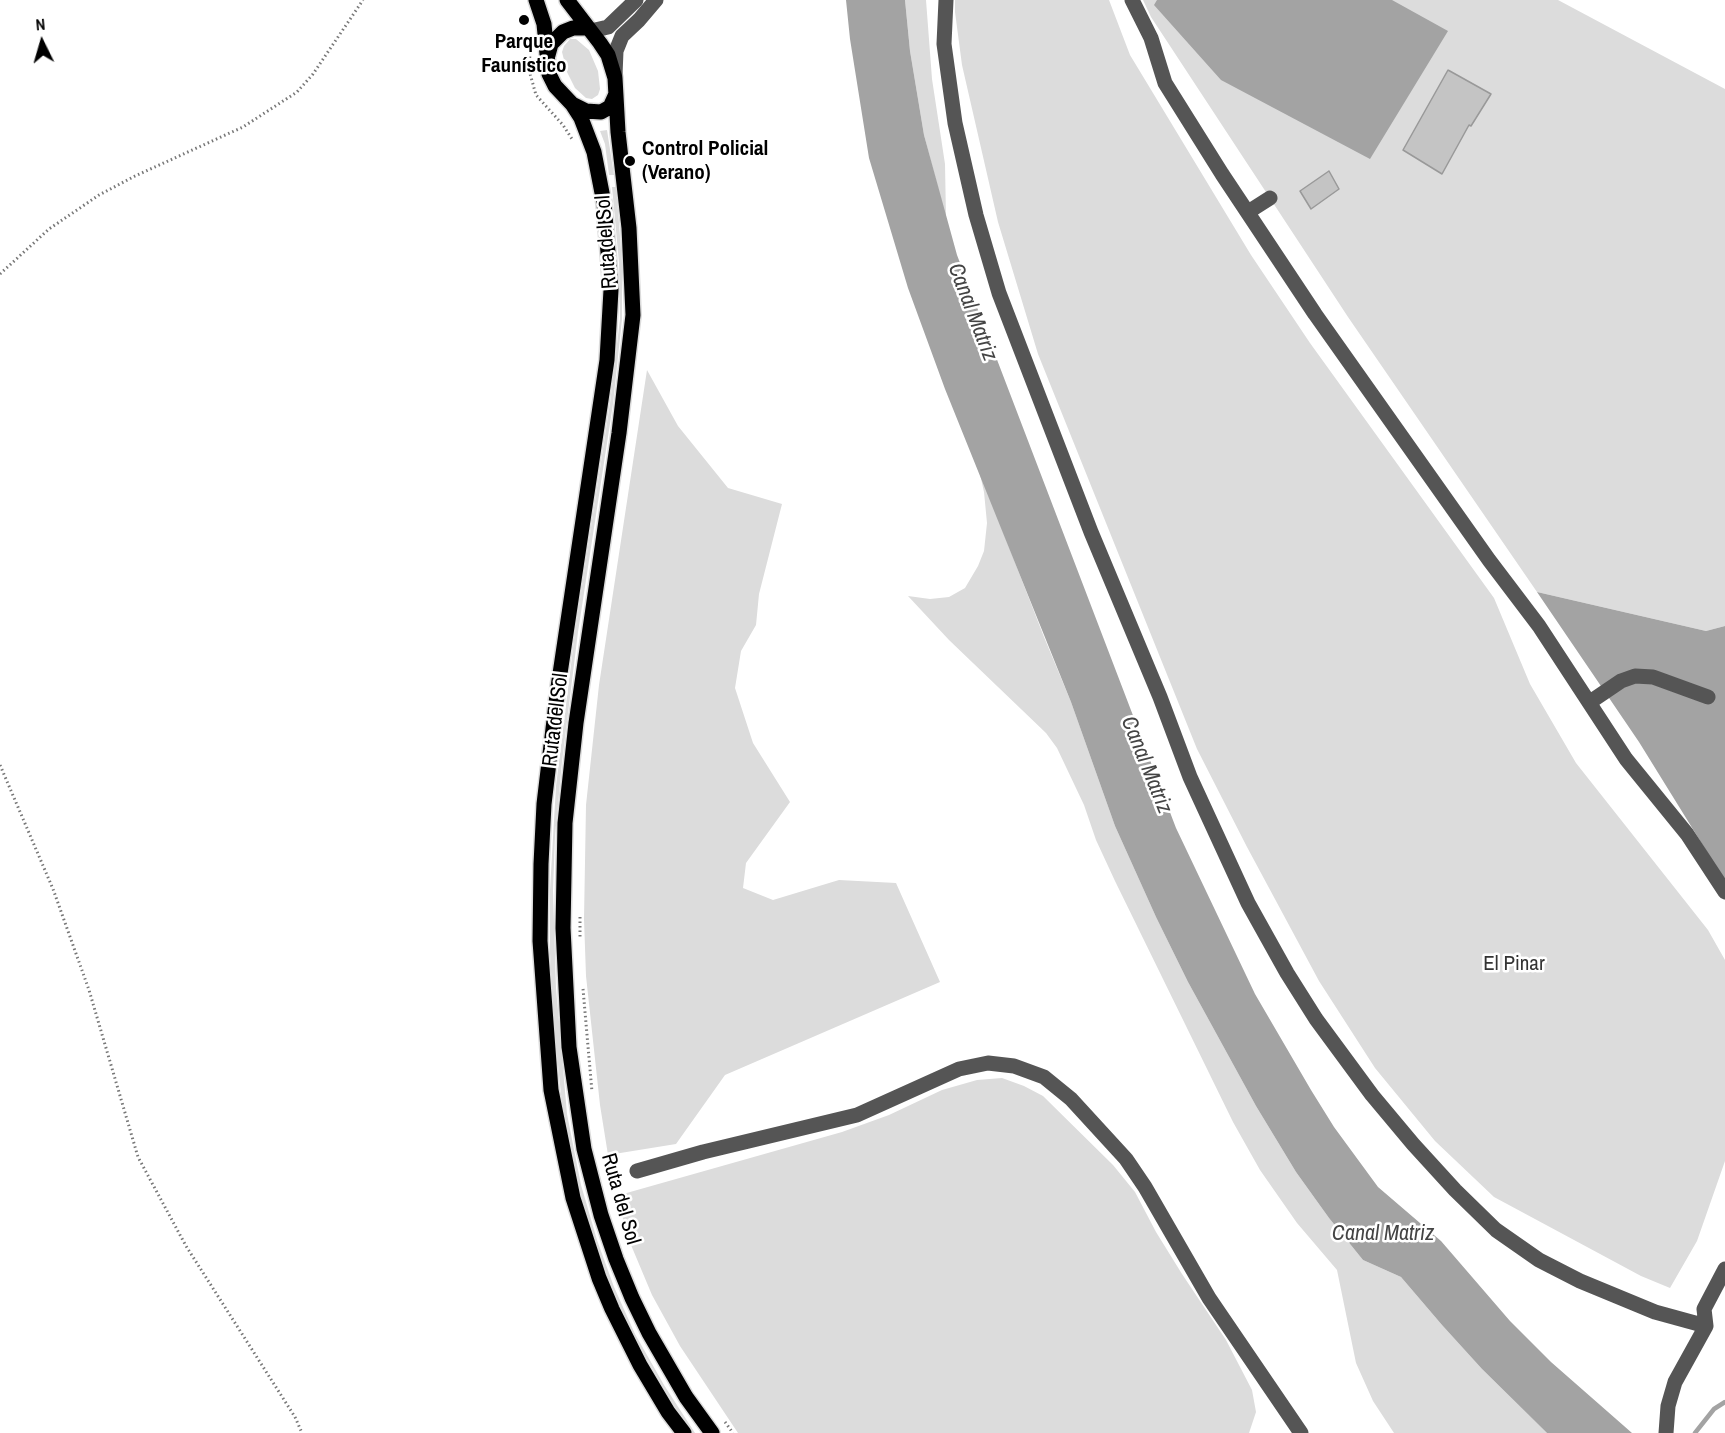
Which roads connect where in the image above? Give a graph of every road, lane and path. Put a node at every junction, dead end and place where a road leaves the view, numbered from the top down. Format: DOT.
graph roads {
  1 [pos="363,0"];
  2 [pos="536,0"];
  3 [pos="567,0"];
  4 [pos="636,0"];
  5 [pos="656,0"];
  6 [pos="946,0"];
  7 [pos="1132,0"];
  8 [pos="589,30"];
  9 [pos="547,60"];
  10 [pos="615,78"];
  11 [pos="615,96"];
  12 [pos="572,104"];
  13 [pos="1270,198"];
  14 [pos="1248,212"];
  15 [pos="0,274"];
  16 [pos="1708,698"];
  17 [pos="1590,702"];
  18 [pos="0,765"];
  19 [pos="1725,892"];
  20 [pos="580,916"];
  21 [pos="580,947"];
  22 [pos="582,979"];
  23 [pos="593,1095"];
  24 [pos="637,1171"];
  25 [pos="1725,1269"];
  26 [pos="1706,1326"];
  27 [pos="720,1417"];
  28 [pos="302,1433"];
  29 [pos="684,1433"];
  30 [pos="712,1433"];
  31 [pos="733,1433"];
  32 [pos="1301,1433"];
  33 [pos="1665,1433"];
  1 -- 15 [label="path"];
  2 -- 9 [label="main road, Ruta del Sol"];
  3 -- 8 [label="main road, Ruta del Sol"];
  4 -- 8 [label="street"];
  5 -- 10 [label="street"];
  6 -- 26 [label="street"];
  7 -- 14 [label="street"];
  8 -- 9 [label="main road"];
  8 -- 10 [label="main road, Ruta del Sol"];
  9 -- 12 [label="main road, Ruta del Sol"];
  10 -- 11 [label="main road, Ruta del Sol"];
  11 -- 12 [label="main road"];
  11 -- 30 [label="main road, Ruta del Sol"];
  12 -- 29 [label="main road, Ruta del Sol"];
  13 -- 14 [label="street"];
  14 -- 17 [label="street"];
  16 -- 17 [label="street"];
  17 -- 19 [label="street"];
  18 -- 28 [label="path"];
  20 -- 21 [label="path"];
  22 -- 23 [label="path"];
  24 -- 32 [label="street"];
  25 -- 26 [label="street"];
  26 -- 33 [label="street"];
  27 -- 31 [label="path"];
}
